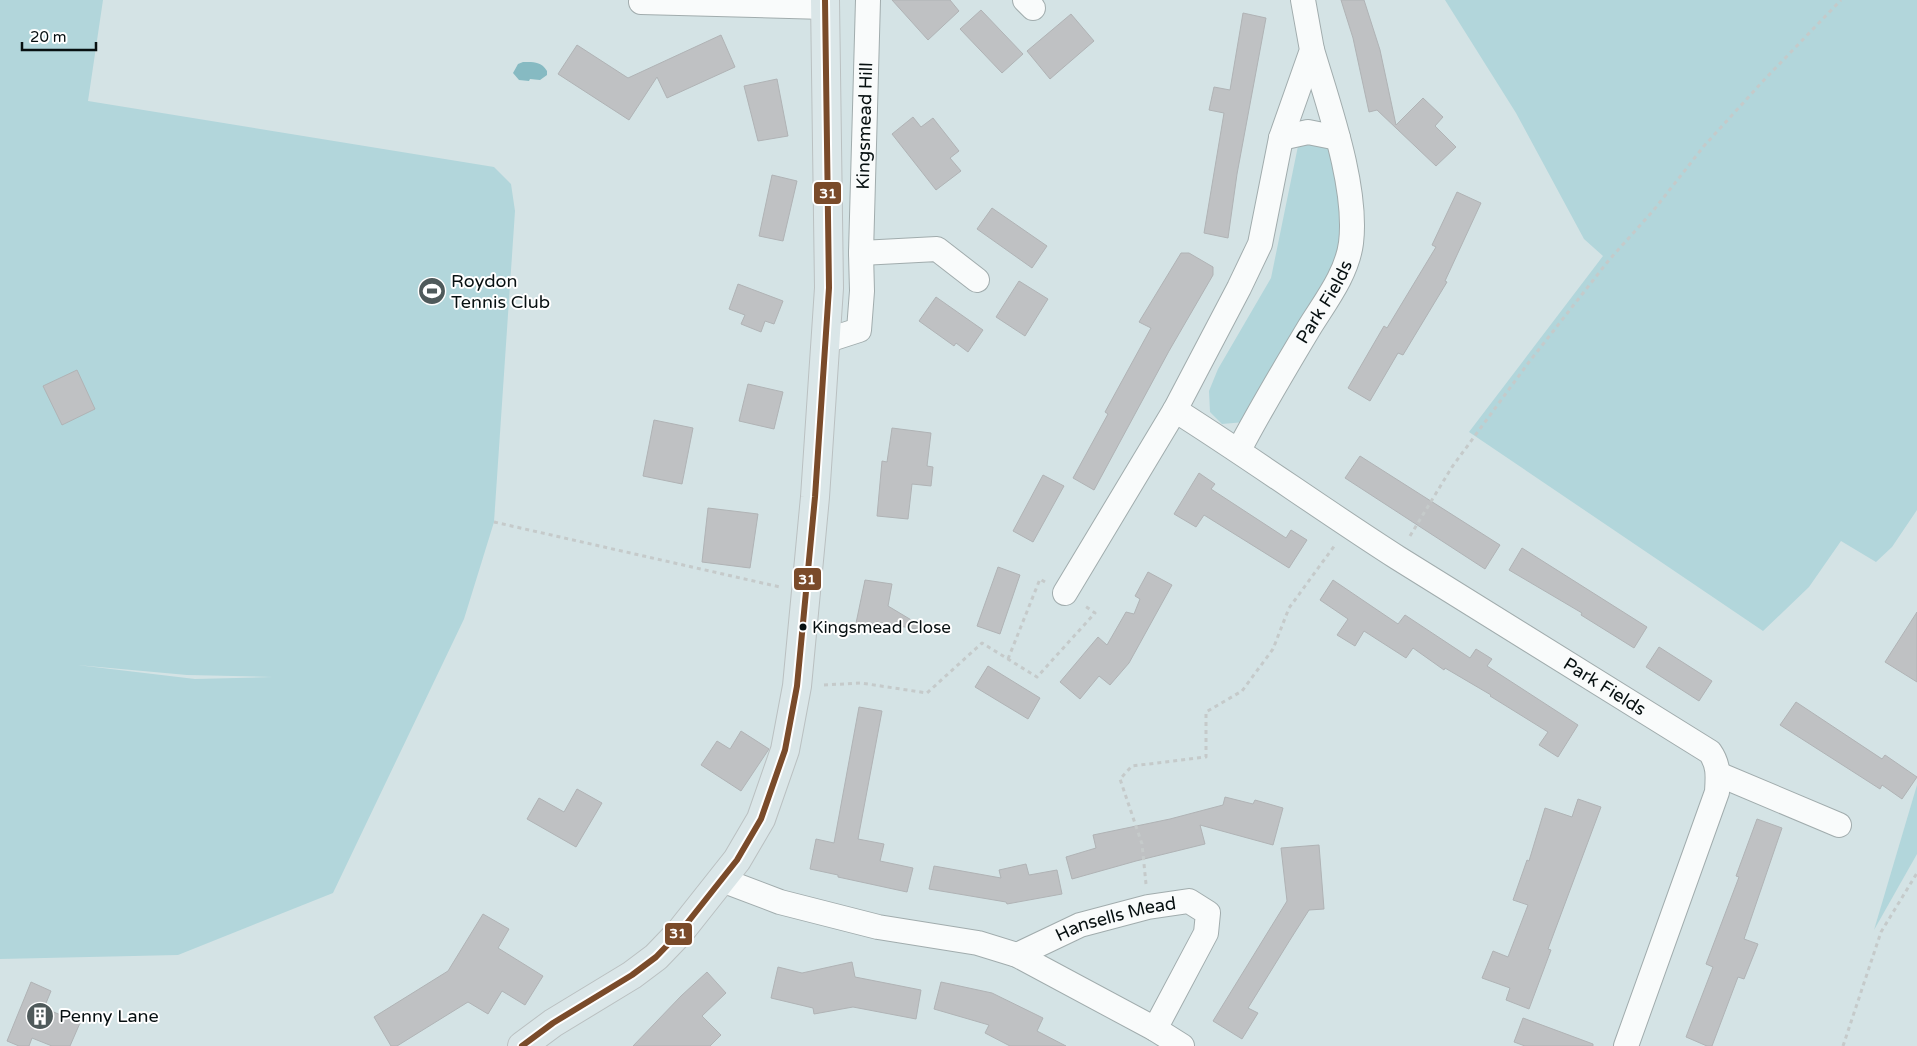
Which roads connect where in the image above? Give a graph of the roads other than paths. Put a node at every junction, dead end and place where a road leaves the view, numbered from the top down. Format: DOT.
graph roads {
  1 [pos="868,0"];
  2 [pos="1303,0"];
  3 [pos="641,2"];
  4 [pos="825,3"];
  5 [pos="1312,50"];
  6 [pos="1281,138"];
  7 [pos="1338,138"];
  8 [pos="861,253"];
  9 [pos="977,280"];
  10 [pos="826,341"];
  11 [pos="1175,410"];
  12 [pos="1239,450"];
  13 [pos="1064,593"];
  14 [pos="1718,774"];
  15 [pos="1839,825"];
  16 [pos="722,880"];
  17 [pos="1017,955"];
  18 [pos="1155,1029"];
  19 [pos="522,1046"];
  20 [pos="1182,1046"];
  21 [pos="1626,1046"];
  1 -- 8 [label="street, Kingsmead Hill"];
  2 -- 5 [label="street, Park Fields"];
  3 -- 4 [label="street"];
  4 -- 10 [label="main road"];
  5 -- 6 [label="street, Park Fields"];
  5 -- 7 [label="street, Park Fields"];
  6 -- 7 [label="street"];
  6 -- 11 [label="street, Park Fields"];
  7 -- 12 [label="street, Park Fields"];
  8 -- 9 [label="street"];
  8 -- 10 [label="street, Kingsmead Hill"];
  10 -- 16 [label="main road"];
  11 -- 12 [label="street, Park Fields"];
  11 -- 13 [label="street, Park Fields"];
  12 -- 14 [label="street, Park Fields"];
  14 -- 15 [label="street"];
  14 -- 21 [label="street, Park Fields"];
  16 -- 17 [label="street, Hansells Mead"];
  16 -- 19 [label="main road"];
  17 -- 18 [label="street, Hansells Mead"];
  17 -- 18 [label="street, Hansells Mead"];
  18 -- 20 [label="street, Hansells Mead"];
}
